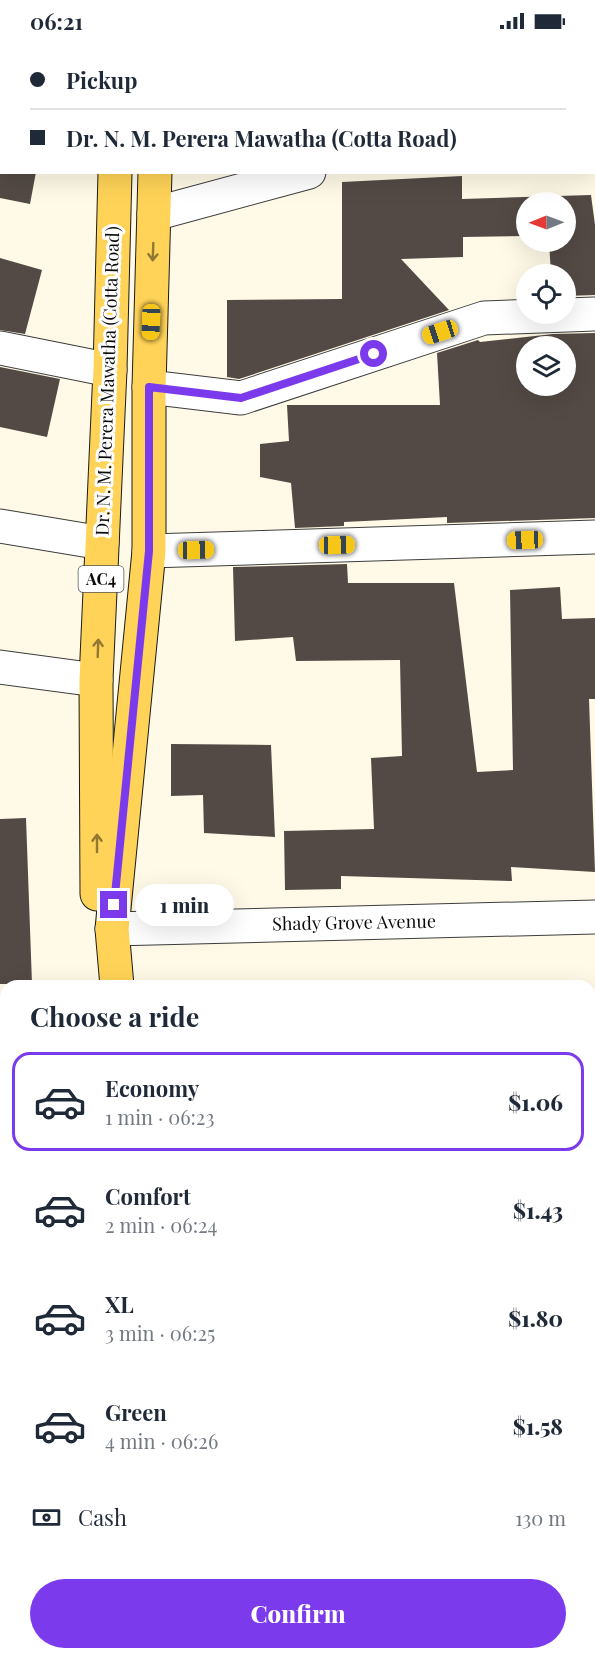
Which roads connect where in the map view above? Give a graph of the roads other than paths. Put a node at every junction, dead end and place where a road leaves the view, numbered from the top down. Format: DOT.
graph roads {
  1 [pos="115,174"];
  2 [pos="155,174"];
  3 [pos="302,174"];
  4 [pos="154,214"];
  5 [pos="595,314"];
  6 [pos="0,348"];
  7 [pos="110,370"];
  8 [pos="149,387"];
  9 [pos="0,526"];
  10 [pos="595,537"];
  11 [pos="102,543"];
  12 [pos="149,551"];
  13 [pos="0,667"];
  14 [pos="96,680"];
  15 [pos="595,917"];
  16 [pos="112,928"];
  17 [pos="97,980"];
  18 [pos="116,980"];
  1 -- 7 [label="main road, Dr. N. M. Perera Mawatha (Cotta Road) / AC4"];
  2 -- 4 [label="main road, AC4"];
  3 -- 4 [label="street"];
  4 -- 8 [label="main road, AC4, one-way"];
  5 -- 8 [label="street"];
  6 -- 7 [label="street"];
  7 -- 11 [label="main road, Dr. N. M. Perera Mawatha (Cotta Road) / AC4"];
  8 -- 12 [label="main road, AC4"];
  9 -- 11 [label="street"];
  10 -- 12 [label="street"];
  14 -- 11 [label="main road, Dr. N. M. Perera Mawatha (Cotta Road) / AC4, one-way"];
  12 -- 16 [label="main road, AC4"];
  13 -- 14 [label="street"];
  17 -- 14 [label="main road, Dr. N. M. Perera Mawatha (Cotta Road) / AC4, one-way"];
  15 -- 16 [label="street, Shady Grove Avenue"];
  16 -- 18 [label="main road, AC4"];
}
